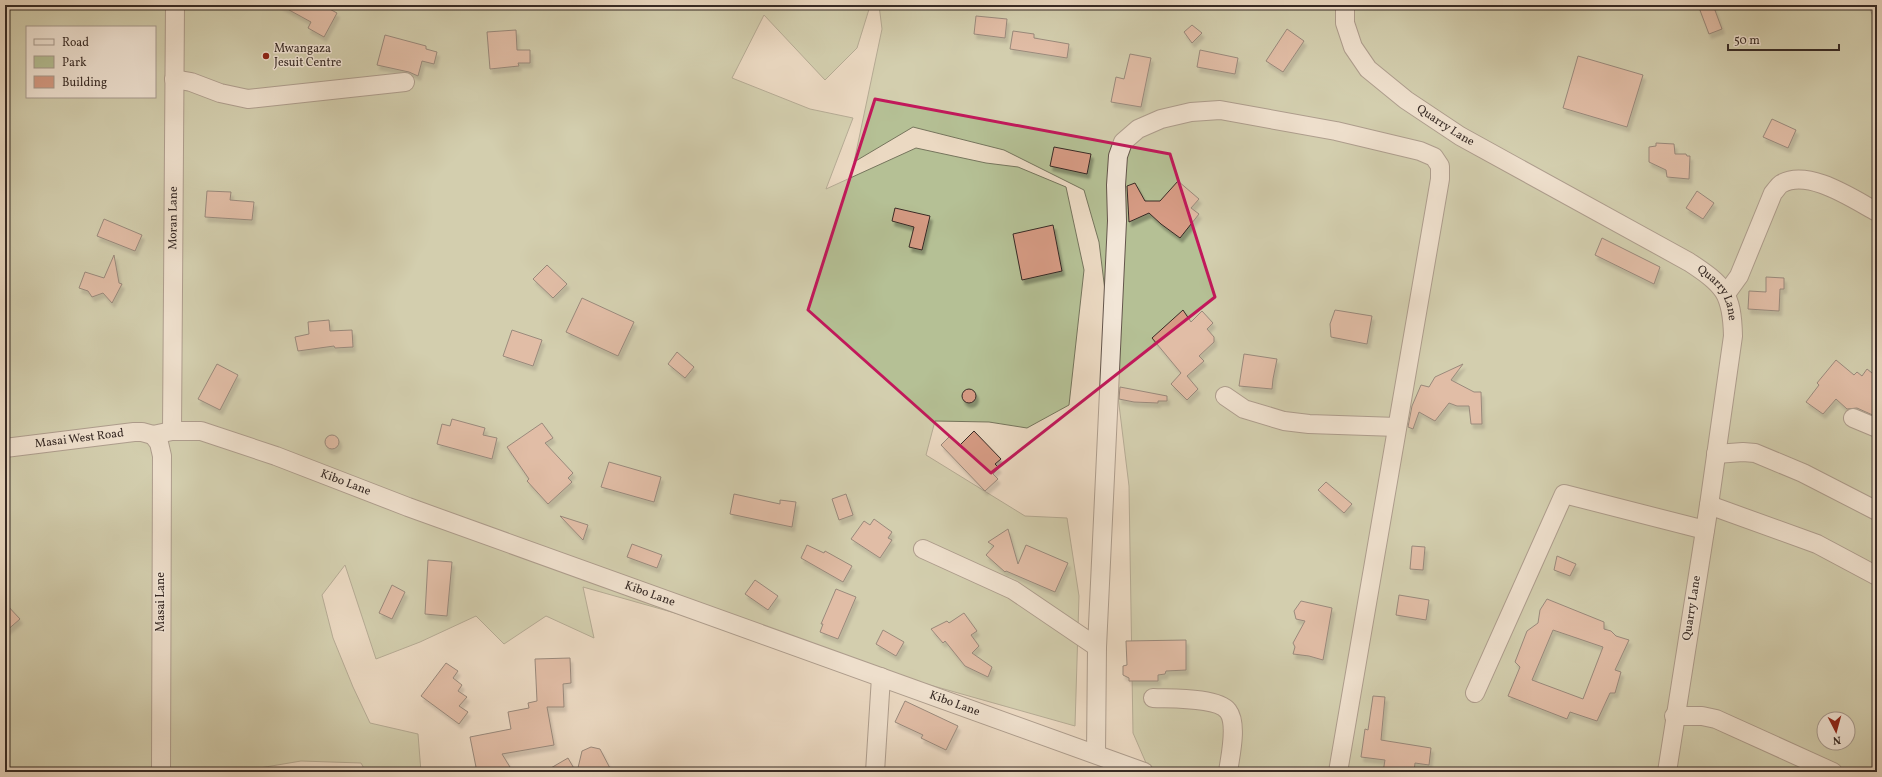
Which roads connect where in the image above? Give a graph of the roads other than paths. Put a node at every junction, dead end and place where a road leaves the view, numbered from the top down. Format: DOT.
graph roads {
  1 [pos="175,5"];
  2 [pos="1345,5"];
  3 [pos="174,79"];
  4 [pos="405,82"];
  5 [pos="1877,212"];
  6 [pos="1726,294"];
  7 [pos="1225,396"];
  8 [pos="1853,418"];
  9 [pos="1397,427"];
  10 [pos="1877,428"];
  11 [pos="172,431"];
  12 [pos="153,435"];
  13 [pos="5,448"];
  14 [pos="1716,454"];
  15 [pos="1709,505"];
  16 [pos="1877,511"];
  17 [pos="1705,530"];
  18 [pos="924,550"];
  19 [pos="1877,576"];
  20 [pos="1097,647"];
  21 [pos="881,677"];
  22 [pos="1475,693"];
  23 [pos="1153,698"];
  24 [pos="1674,716"];
  25 [pos="1096,754"];
  26 [pos="1814,768"];
  27 [pos="160,772"];
  28 [pos="875,772"];
  29 [pos="1144,772"];
  30 [pos="1228,772"];
  31 [pos="1338,772"];
  32 [pos="1667,772"];
  33 [pos="1833,772"];
  1 -- 3 [label="street, Moran Lane"];
  2 -- 6 [label="street, Quarry Lane"];
  3 -- 4 [label="street"];
  3 -- 11 [label="street, Moran Lane"];
  5 -- 6 [label="street"];
  6 -- 14 [label="street, Quarry Lane"];
  7 -- 9 [label="street"];
  8 -- 10 [label="street"];
  9 -- 20 [label="street"];
  9 -- 31 [label="street"];
  11 -- 12 [label="street, Kibo Lane"];
  11 -- 21 [label="street, Kibo Lane"];
  12 -- 13 [label="street, Masai West Road"];
  12 -- 27 [label="street, Masai Lane"];
  14 -- 15 [label="street, Quarry Lane"];
  14 -- 16 [label="street"];
  15 -- 17 [label="street, Quarry Lane"];
  15 -- 19 [label="street"];
  17 -- 22 [label="street"];
  17 -- 24 [label="street, Quarry Lane"];
  18 -- 20 [label="street"];
  20 -- 25 [label="street"];
  21 -- 25 [label="street, Kibo Lane"];
  21 -- 28 [label="street"];
  23 -- 30 [label="street"];
  24 -- 26 [label="street"];
  24 -- 32 [label="street, Quarry Lane"];
  25 -- 29 [label="street, Kibo Lane"];
  26 -- 33 [label="street"];
}
